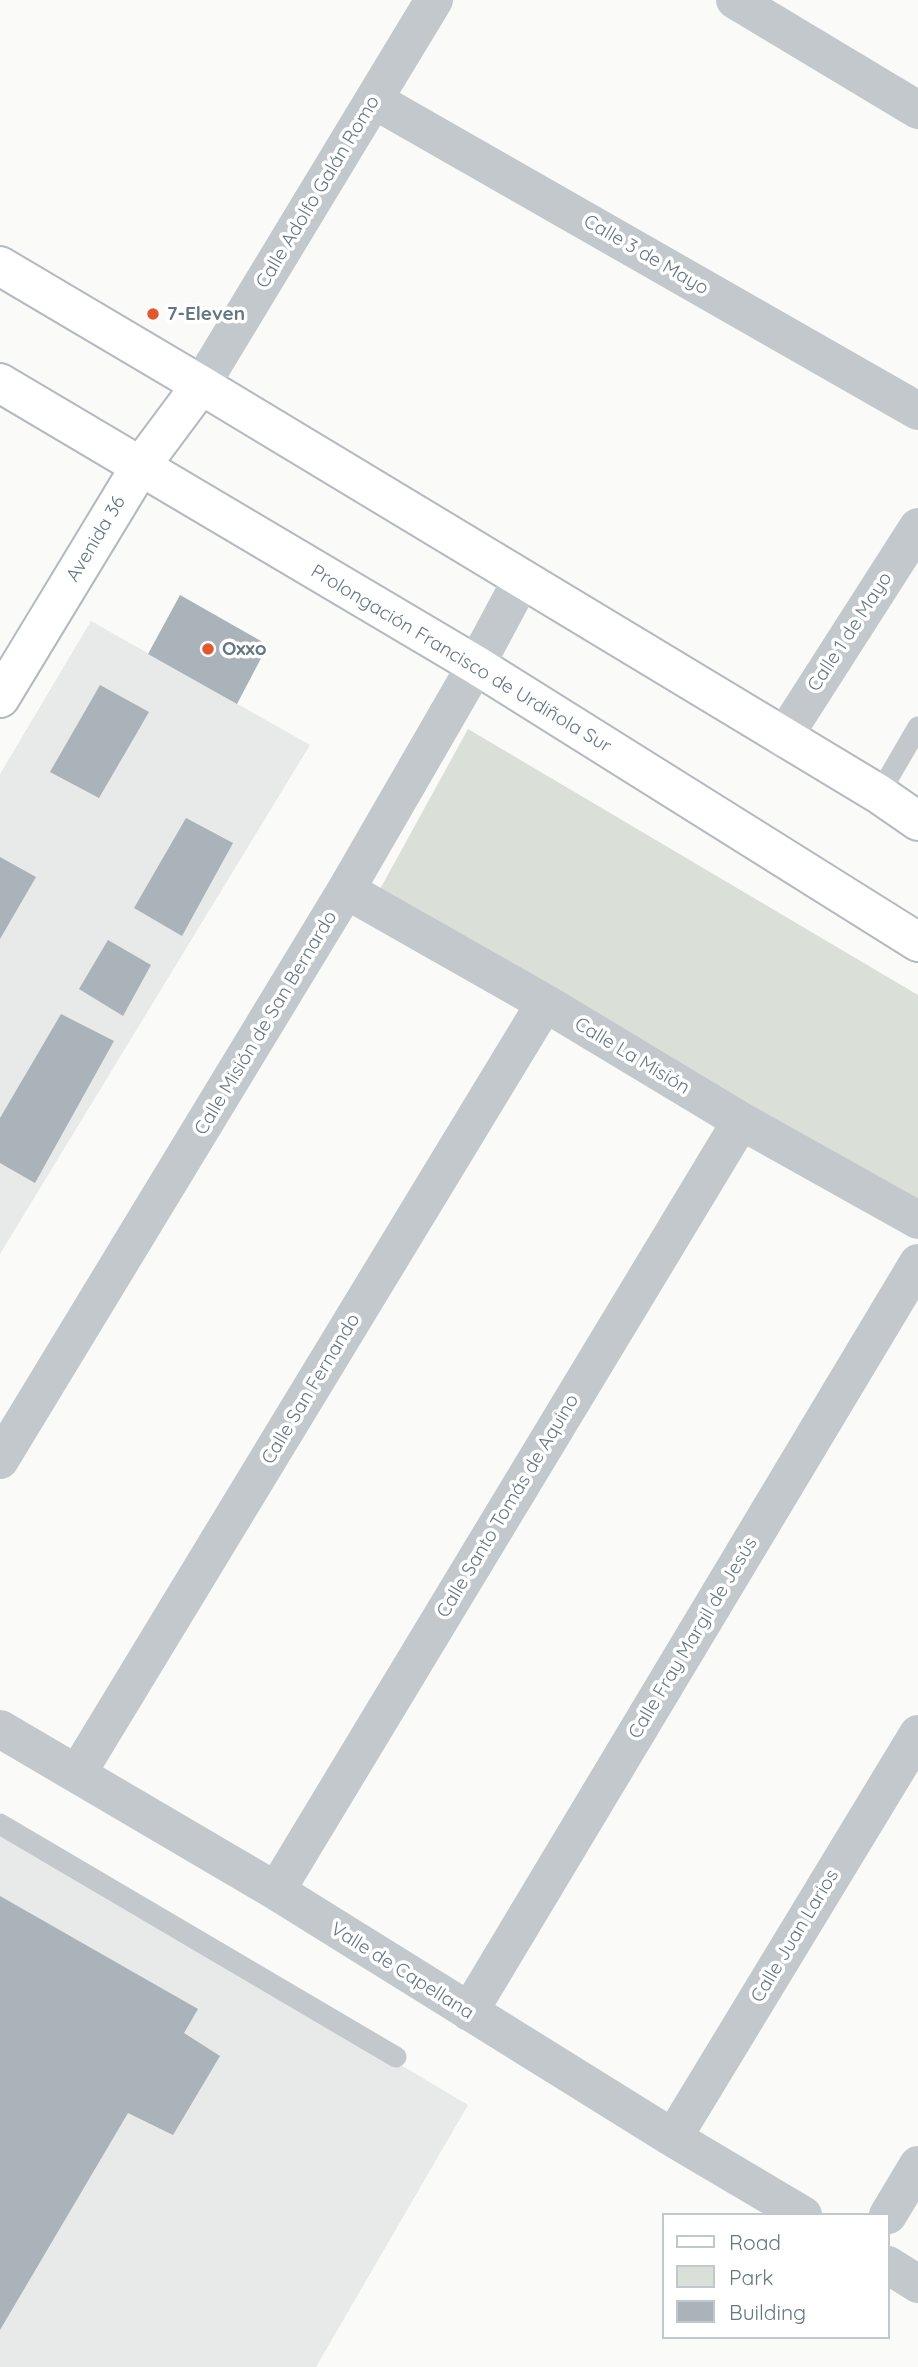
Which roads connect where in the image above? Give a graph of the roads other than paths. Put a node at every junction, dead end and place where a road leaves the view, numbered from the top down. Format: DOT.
graph roads {
  1 [pos="434,0"];
  2 [pos="736,0"];
  3 [pos="374,100"];
  4 [pos="918,110"];
  5 [pos="0,266"];
  6 [pos="0,383"];
  7 [pos="201,385"];
  8 [pos="918,411"];
  9 [pos="140,467"];
  10 [pos="918,527"];
  11 [pos="522,579"];
  12 [pos="476,665"];
  13 [pos="0,698"];
  14 [pos="918,727"];
  15 [pos="783,738"];
  16 [pos="879,794"];
  17 [pos="918,821"];
  18 [pos="346,890"];
  19 [pos="918,942"];
  20 [pos="545,1003"];
  21 [pos="741,1121"];
  22 [pos="918,1220"];
  23 [pos="918,1264"];
  24 [pos="0,1460"];
  25 [pos="0,1729"];
  26 [pos="918,1734"];
  27 [pos="77,1774"];
  28 [pos="0,1824"];
  29 [pos="275,1892"];
  30 [pos="469,2012"];
  31 [pos="396,2057"];
  32 [pos="673,2138"];
  33 [pos="918,2165"];
  34 [pos="800,2213"];
  35 [pos="889,2213"];
  36 [pos="890,2266"];
  37 [pos="918,2284"];
  1 -- 3 [label="street, Calle Adolfo Galán Romo"];
  2 -- 4 [label="street"];
  3 -- 7 [label="street, Calle Adolfo Galán Romo"];
  3 -- 8 [label="street, Calle 3 de Mayo"];
  5 -- 7 [label="main road"];
  6 -- 9 [label="main road, Prolongación Francisco de Urdiñola Sur"];
  7 -- 9 [label="main road, Avenida 36"];
  7 -- 11 [label="main road"];
  9 -- 12 [label="main road, Prolongación Francisco de Urdiñola Sur"];
  9 -- 13 [label="main road, Avenida 36"];
  10 -- 15 [label="street, Calle 1 de Mayo"];
  11 -- 12 [label="street, Calle Misión de San Bernardo"];
  11 -- 15 [label="main road"];
  12 -- 18 [label="street, Calle Misión de San Bernardo"];
  12 -- 19 [label="main road, Prolongación Francisco de Urdiñola Sur"];
  14 -- 16 [label="lane"];
  15 -- 16 [label="main road"];
  16 -- 17 [label="main road"];
  18 -- 20 [label="street, Calle La Misión"];
  18 -- 24 [label="street, Calle Misión de San Bernardo"];
  20 -- 21 [label="street, Calle La Misión"];
  20 -- 27 [label="street, Calle San Fernando"];
  21 -- 22 [label="street, Calle La Misión"];
  21 -- 29 [label="street, Calle Santo Tomás de Aquino"];
  23 -- 30 [label="street, Calle Fray Margil de Jesús"];
  25 -- 27 [label="street, Valle de Capellana"];
  26 -- 32 [label="street, Calle Juan Larios"];
  27 -- 29 [label="street, Valle de Capellana"];
  28 -- 31 [label="lane"];
  29 -- 30 [label="street, Valle de Capellana"];
  30 -- 32 [label="street, Valle de Capellana"];
  32 -- 34 [label="street, Valle de Capellana"];
  33 -- 35 [label="street"];
  36 -- 37 [label="street"];
}
